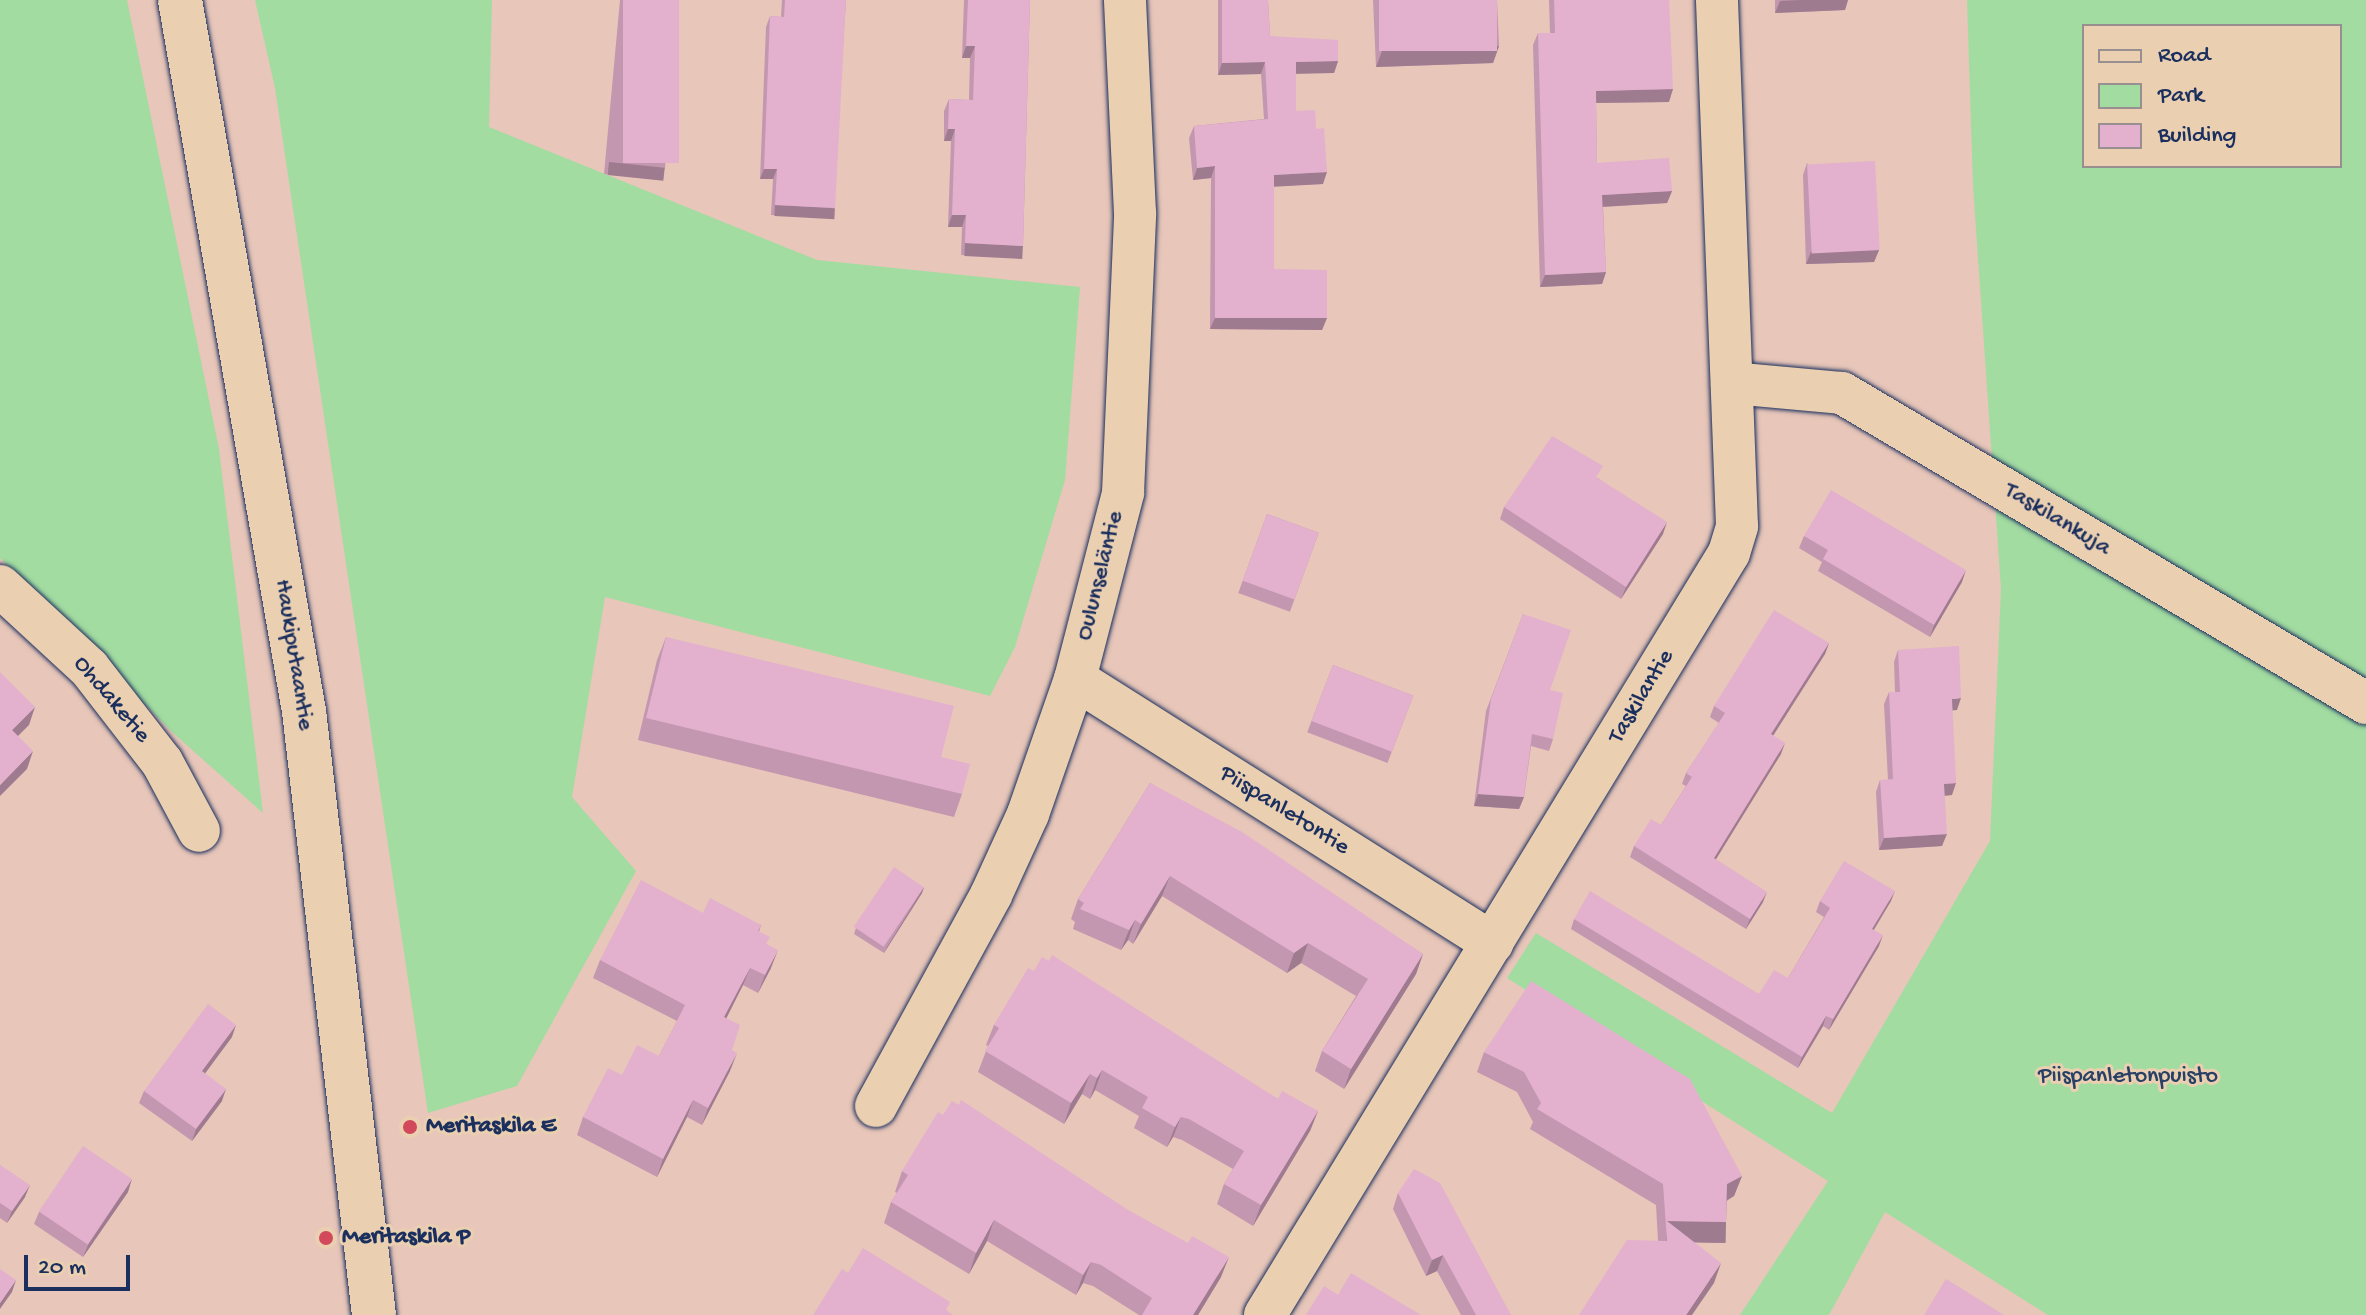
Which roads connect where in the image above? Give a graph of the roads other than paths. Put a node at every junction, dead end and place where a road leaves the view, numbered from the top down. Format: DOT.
graph roads {
  1 [pos="180,0"];
  2 [pos="1125,0"];
  3 [pos="1717,0"];
  4 [pos="1732,383"];
  5 [pos="0,586"];
  6 [pos="1075,679"];
  7 [pos="2366,703"];
  8 [pos="199,831"];
  9 [pos="1493,943"];
  10 [pos="876,1106"];
  11 [pos="374,1315"];
  12 [pos="1265,1315"];
  1 -- 11 [label="main road, Haukiputaantie"];
  2 -- 6 [label="street, Oulunseläntie"];
  3 -- 4 [label="street, Taskilantie"];
  4 -- 7 [label="street, Taskilankuja"];
  4 -- 9 [label="street, Taskilantie"];
  5 -- 8 [label="street, Ohdaketie"];
  6 -- 9 [label="street, Piispanletontie"];
  6 -- 10 [label="street, Oulunseläntie"];
  9 -- 12 [label="street, Taskilantie"];
}
